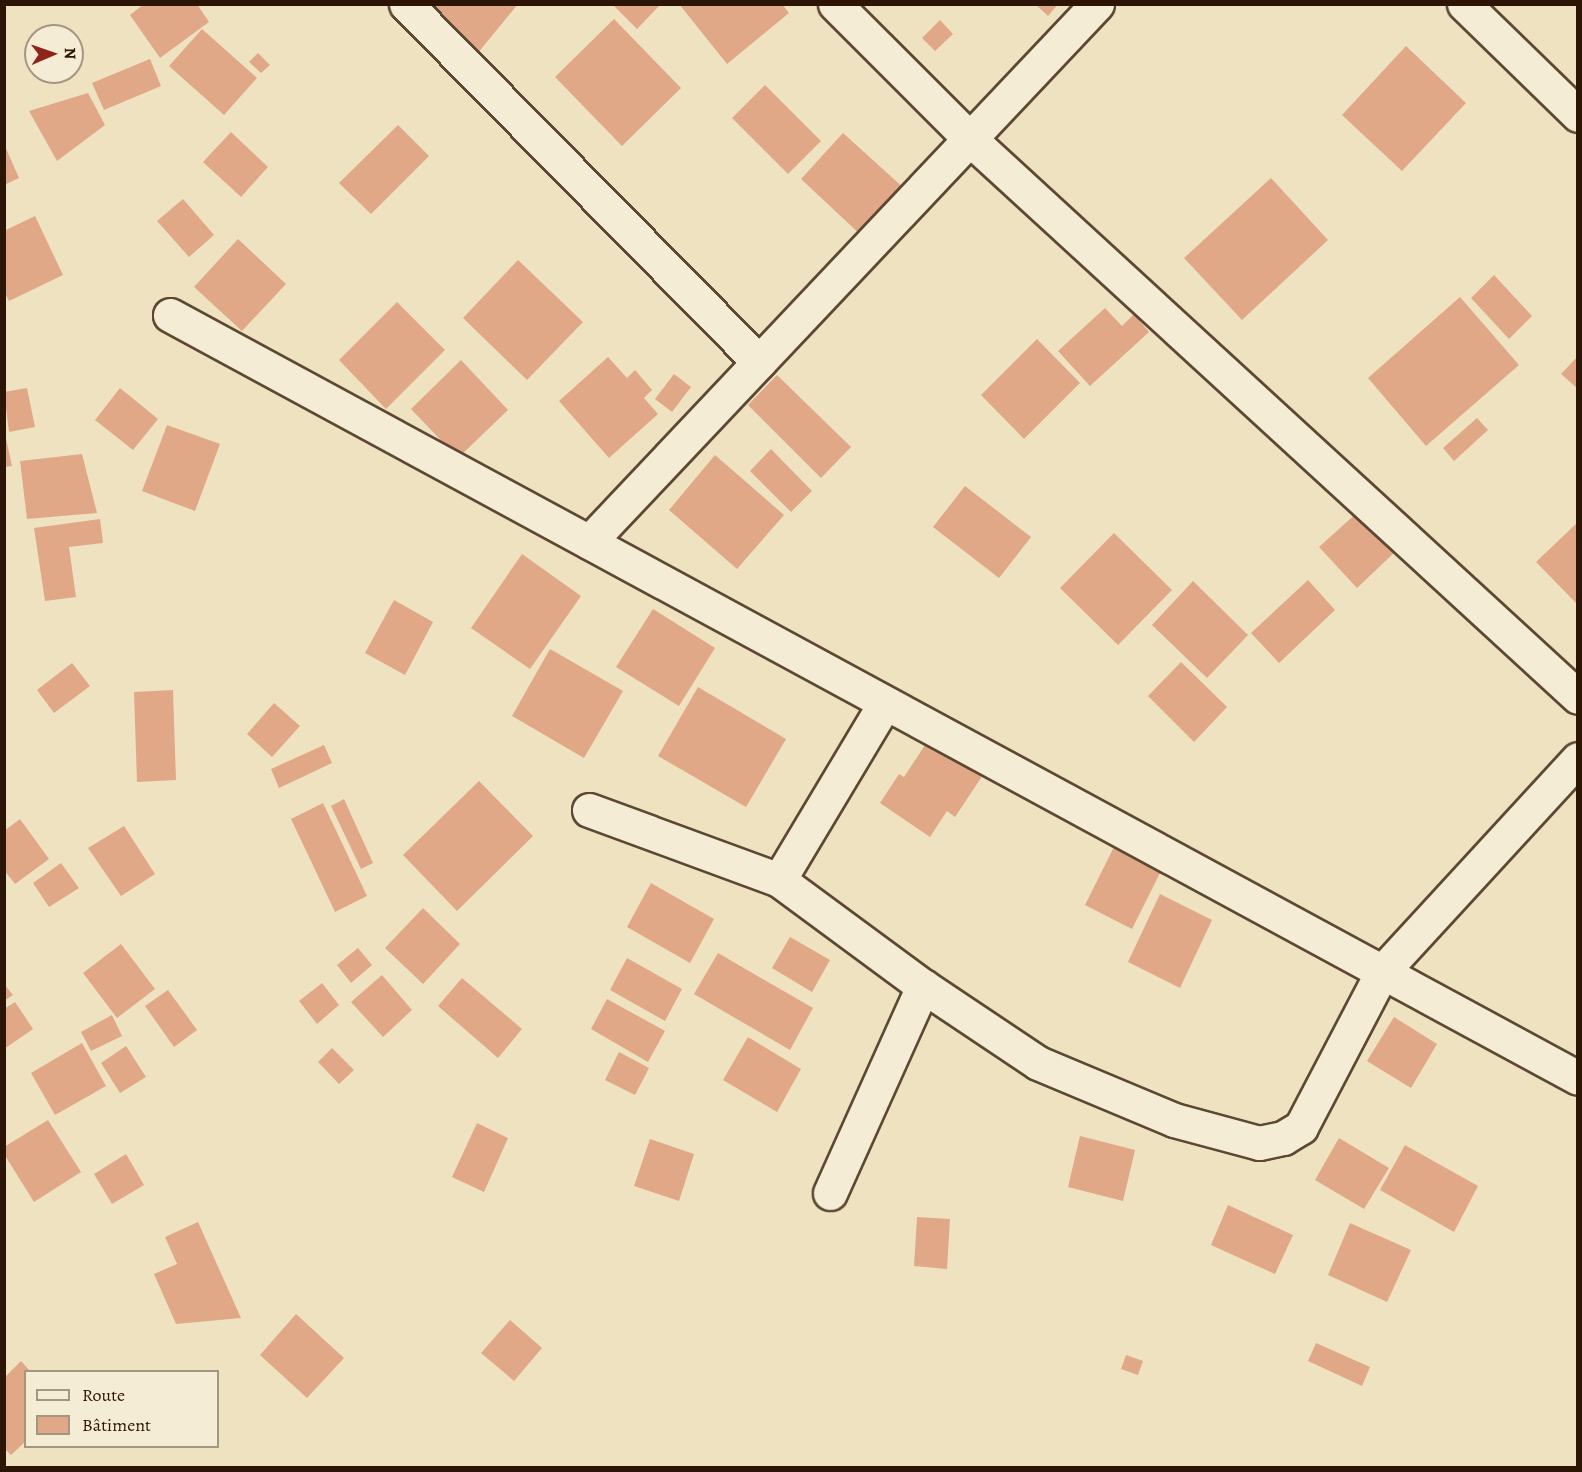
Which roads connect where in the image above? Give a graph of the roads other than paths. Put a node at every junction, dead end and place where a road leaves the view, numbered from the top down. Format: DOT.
graph roads {
  1 [pos="406,4"];
  2 [pos="835,4"];
  3 [pos="1097,4"];
  4 [pos="1464,4"];
  5 [pos="1578,115"];
  6 [pos="970,139"];
  7 [pos="170,315"];
  8 [pos="759,362"];
  9 [pos="589,542"];
  10 [pos="1578,697"];
  11 [pos="885,703"];
  12 [pos="1578,759"];
  13 [pos="589,810"];
  14 [pos="780,880"];
  15 [pos="1382,972"];
  16 [pos="923,986"];
  17 [pos="1578,1078"];
  18 [pos="830,1193"];
  1 -- 8 [label="street"];
  2 -- 6 [label="street"];
  3 -- 6 [label="street"];
  4 -- 5 [label="street"];
  6 -- 8 [label="street"];
  6 -- 10 [label="street"];
  7 -- 9 [label="street"];
  8 -- 9 [label="street"];
  9 -- 11 [label="street"];
  11 -- 14 [label="street"];
  11 -- 15 [label="street"];
  12 -- 15 [label="street"];
  13 -- 14 [label="street"];
  14 -- 16 [label="street"];
  15 -- 16 [label="street"];
  15 -- 17 [label="street"];
  16 -- 18 [label="street"];
}
